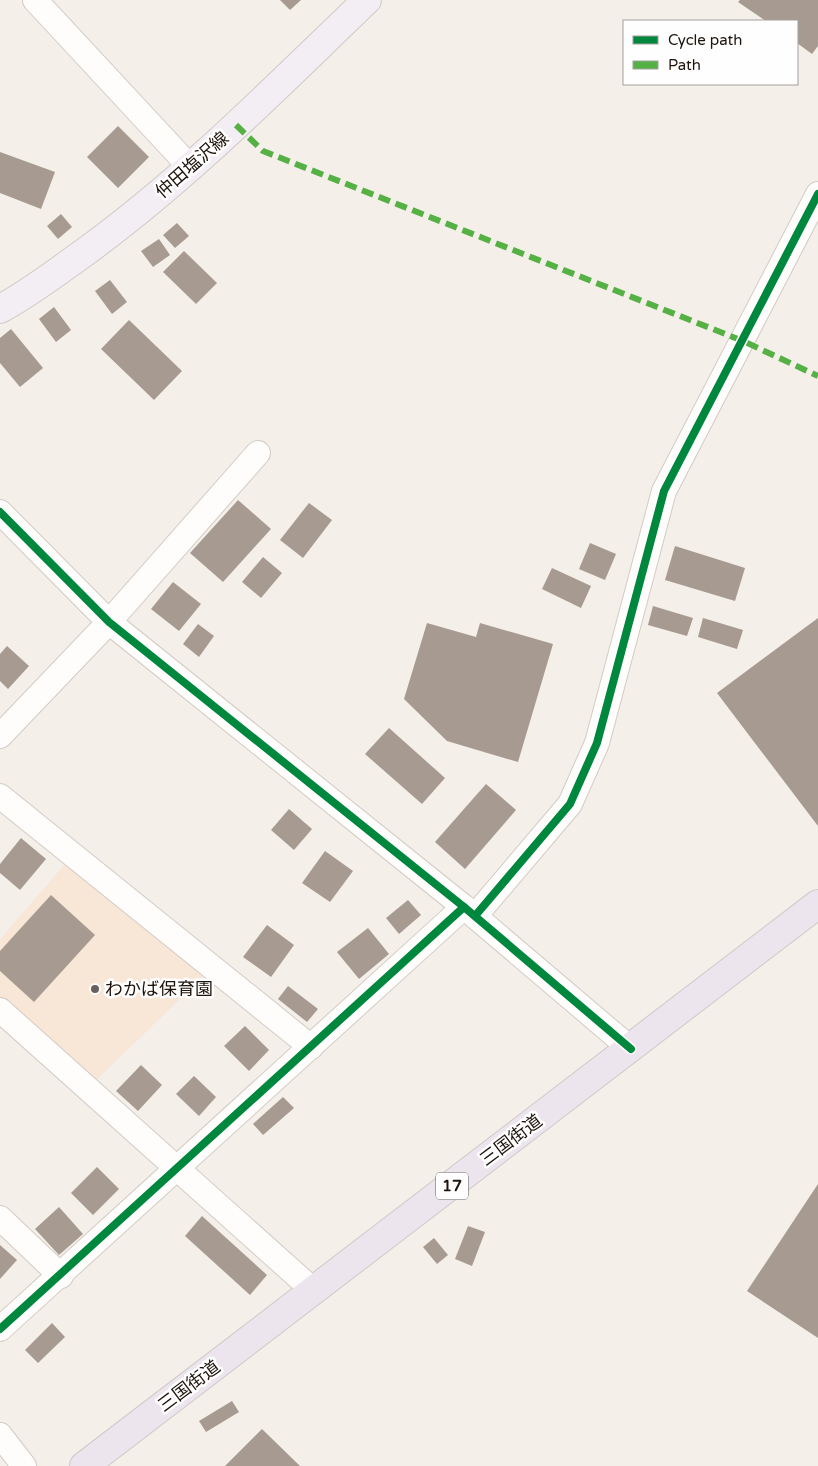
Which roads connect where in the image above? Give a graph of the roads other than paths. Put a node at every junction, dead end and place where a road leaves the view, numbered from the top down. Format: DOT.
graph roads {
  1 [pos="35,0"];
  2 [pos="368,0"];
  3 [pos="191,168"];
  4 [pos="818,194"];
  5 [pos="0,309"];
  6 [pos="258,453"];
  7 [pos="0,512"];
  8 [pos="109,622"];
  9 [pos="0,736"];
  10 [pos="0,796"];
  11 [pos="818,904"];
  12 [pos="470,912"];
  13 [pos="0,1010"];
  14 [pos="311,1047"];
  15 [pos="631,1049"];
  16 [pos="175,1168"];
  17 [pos="0,1218"];
  18 [pos="61,1276"];
  19 [pos="314,1292"];
  20 [pos="0,1329"];
  21 [pos="0,1435"];
  22 [pos="24,1466"];
  23 [pos="84,1466"];
  1 -- 3 [label="street"];
  2 -- 3 [label="main road, 仲田塩沢線"];
  3 -- 5 [label="main road, 仲田塩沢線"];
  4 -- 12 [label="street"];
  6 -- 8 [label="street"];
  7 -- 8 [label="street"];
  8 -- 9 [label="street"];
  8 -- 12 [label="street"];
  10 -- 14 [label="street"];
  11 -- 15 [label="highway, 三国街道 / 17"];
  12 -- 14 [label="street"];
  12 -- 15 [label="street"];
  13 -- 16 [label="street"];
  14 -- 16 [label="street"];
  15 -- 19 [label="highway, 三国街道 / 17"];
  16 -- 18 [label="street"];
  16 -- 19 [label="street"];
  17 -- 18 [label="street"];
  18 -- 20 [label="street"];
  19 -- 23 [label="highway, 三国街道 / 17"];
  21 -- 22 [label="street"];
}
